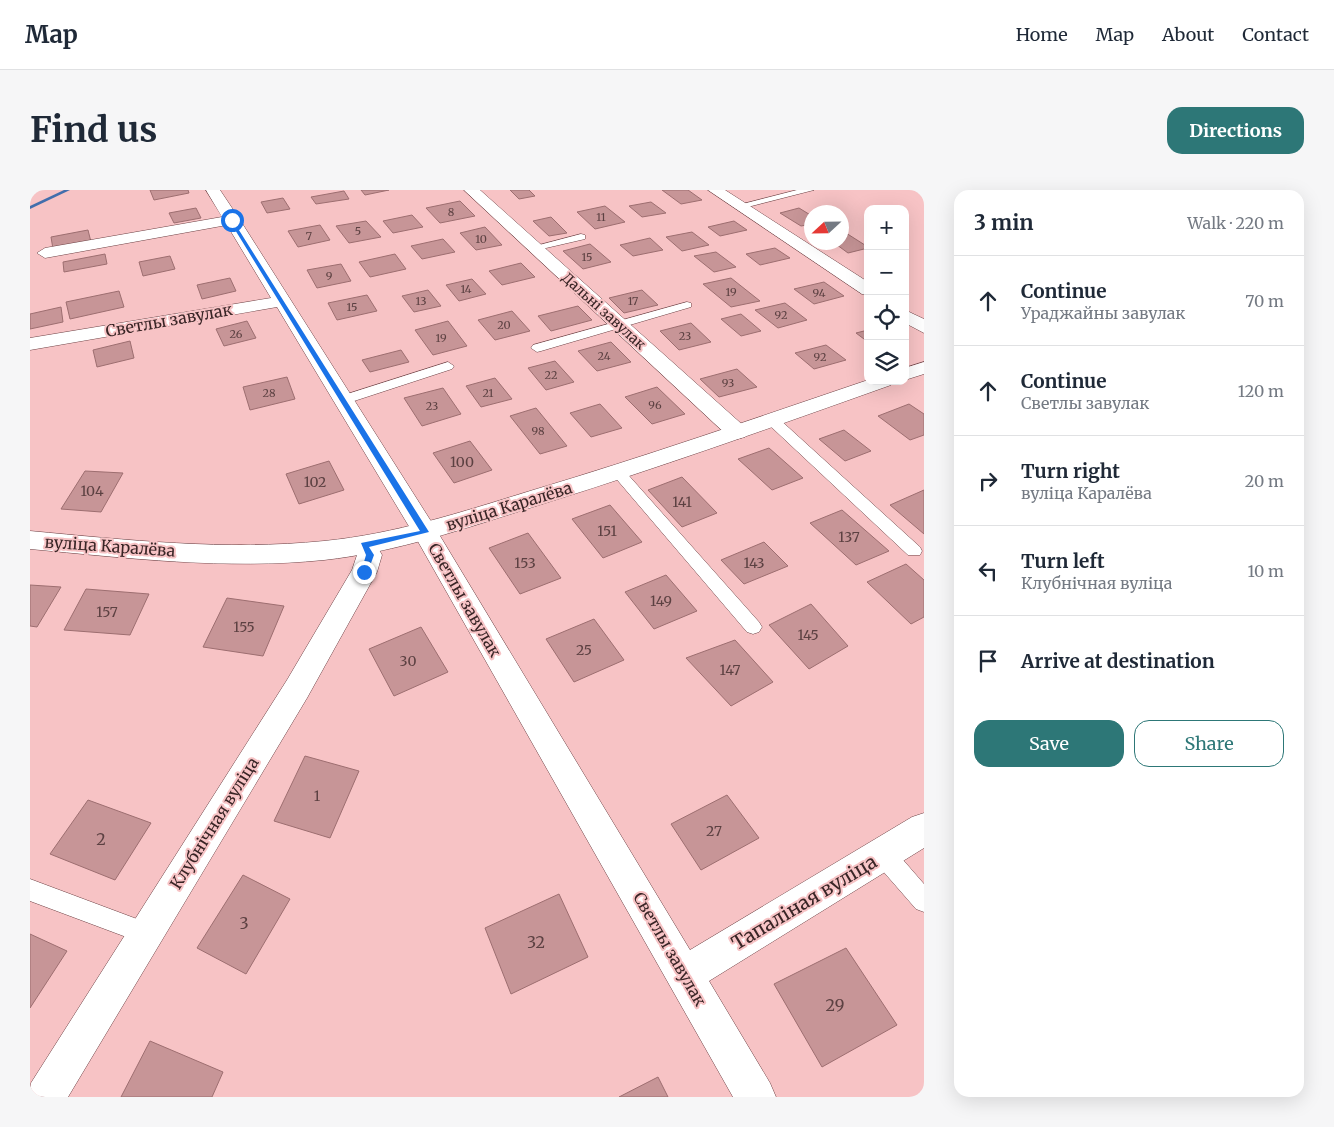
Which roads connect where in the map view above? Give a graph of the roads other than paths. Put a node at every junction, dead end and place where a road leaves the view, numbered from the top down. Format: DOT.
graph roads {
  1 [pos="213,190"];
  2 [pos="471,190"];
  3 [pos="715,190"];
  4 [pos="809,190"];
  5 [pos="740,206"];
  6 [pos="232,220"];
  7 [pos="582,237"];
  8 [pos="533,248"];
  9 [pos="45,253"];
  10 [pos="864,287"];
  11 [pos="282,301"];
  12 [pos="687,306"];
  13 [pos="909,317"];
  14 [pos="622,325"];
  15 [pos="924,327"];
  16 [pos="30,344"];
  17 [pos="537,348"];
  18 [pos="448,366"];
  19 [pos="924,368"];
  20 [pos="909,373"];
  21 [pos="873,385"];
  22 [pos="343,400"];
  23 [pos="772,420"];
  24 [pos="737,432"];
  25 [pos="618,472"];
  26 [pos="425,532"];
  27 [pos="30,540"];
  28 [pos="364,545"];
  29 [pos="914,550"];
  30 [pos="753,627"];
  31 [pos="924,829"];
  32 [pos="883,854"];
  33 [pos="30,890"];
  34 [pos="924,901"];
  35 [pos="145,933"];
  36 [pos="684,974"];
  37 [pos="45,1097"];
  38 [pos="756,1097"];
  1 -- 6 [label="street"];
  2 -- 8 [label="street, Дальні завулак"];
  3 -- 5 [label="street"];
  4 -- 5 [label="lane"];
  5 -- 10 [label="street"];
  6 -- 9 [label="street"];
  6 -- 11 [label="street"];
  7 -- 8 [label="lane"];
  8 -- 14 [label="street, Дальні завулак"];
  11 -- 16 [label="street, Светлы завулак"];
  11 -- 22 [label="street, Светлы завулак"];
  12 -- 14 [label="lane"];
  13 -- 15 [label="street"];
  14 -- 17 [label="lane"];
  14 -- 24 [label="street, Дальні завулак"];
  18 -- 22 [label="lane"];
  19 -- 20 [label="street"];
  21 -- 23 [label="street, вуліца Каралёва"];
  22 -- 26 [label="street, Светлы завулак"];
  23 -- 24 [label="street, вуліца Каралёва"];
  23 -- 29 [label="lane"];
  24 -- 25 [label="street, вуліца Каралёва"];
  25 -- 26 [label="street, вуліца Каралёва"];
  25 -- 30 [label="lane"];
  26 -- 28 [label="street, вуліца Каралёва"];
  26 -- 36 [label="street, Светлы завулак"];
  27 -- 28 [label="street, вуліца Каралёва"];
  28 -- 35 [label="street, Клубнічная вуліца"];
  31 -- 32 [label="street, Тапаліная вуліца"];
  32 -- 34 [label="lane"];
  32 -- 36 [label="street, Тапаліная вуліца"];
  33 -- 35 [label="lane"];
  35 -- 37 [label="street, Клубнічная вуліца"];
  36 -- 38 [label="street, Светлы завулак"];
}
